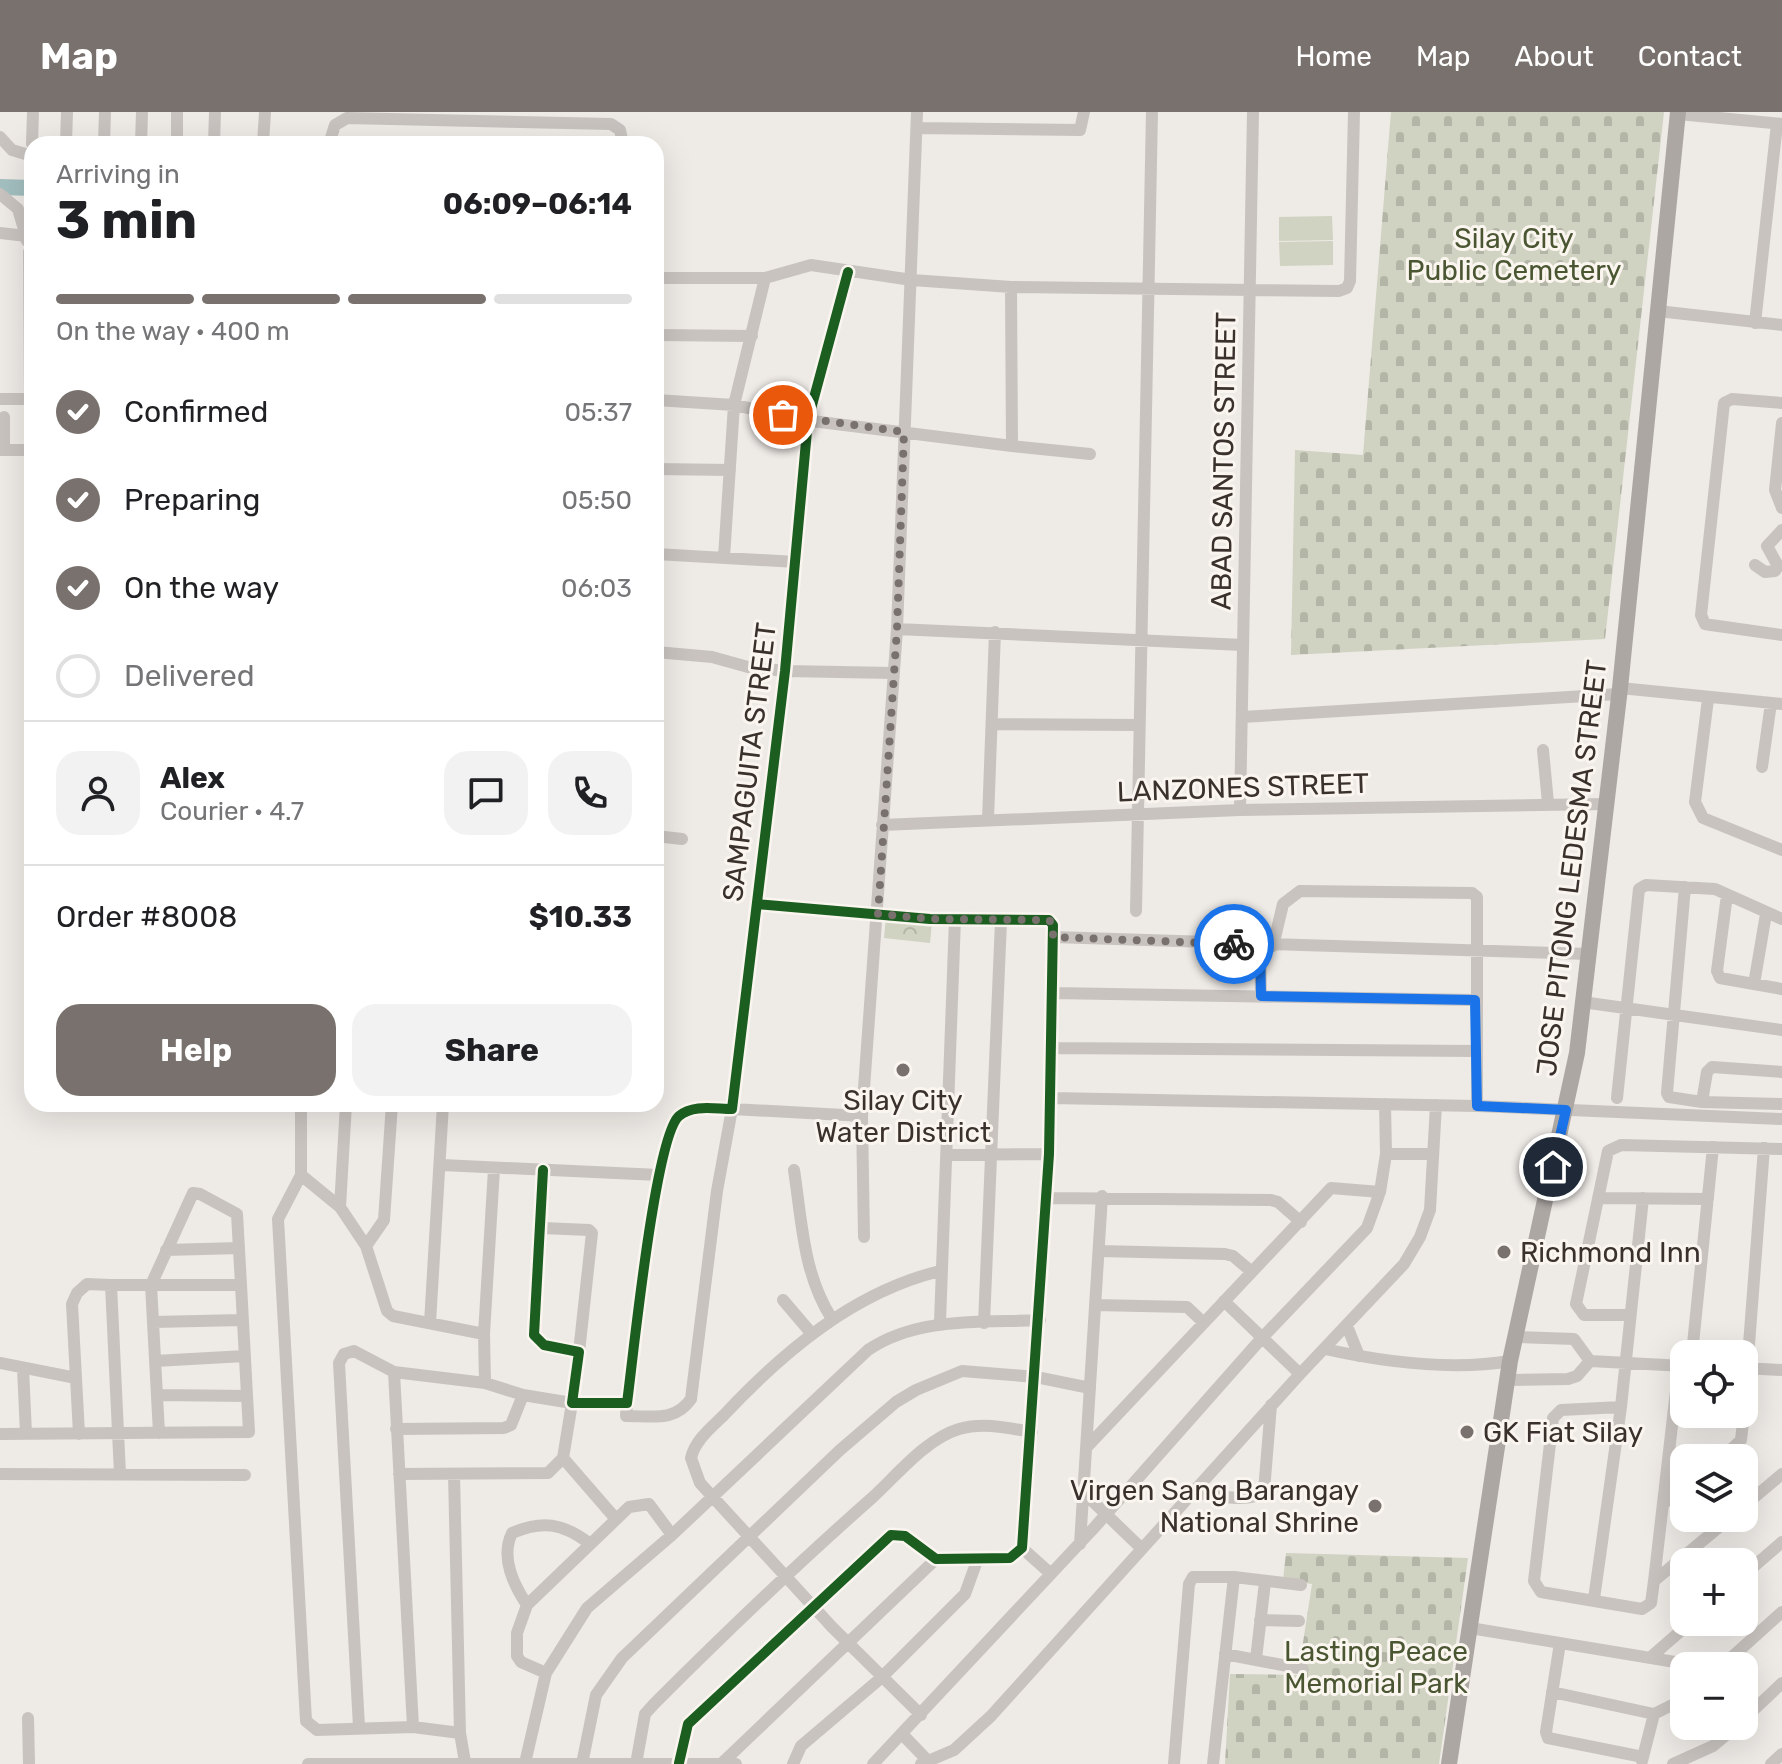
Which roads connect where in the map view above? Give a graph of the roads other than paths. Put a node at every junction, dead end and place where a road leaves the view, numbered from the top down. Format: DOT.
graph roads {
  1 [pos="33,112"];
  2 [pos="67,112"];
  3 [pos="105,112"];
  4 [pos="142,112"];
  5 [pos="177,112"];
  6 [pos="215,112"];
  7 [pos="265,112"];
  8 [pos="917,112"];
  9 [pos="1084,112"];
  10 [pos="1152,112"];
  11 [pos="1253,112"];
  12 [pos="1354,112"];
  13 [pos="1678,113"];
  14 [pos="1779,124"];
  15 [pos="917,128"];
  16 [pos="32,136"];
  17 [pos="66,136"];
  18 [pos="104,136"];
  19 [pos="141,136"];
  20 [pos="177,136"];
  21 [pos="214,136"];
  22 [pos="264,136"];
  23 [pos="332,136"];
  24 [pos="621,136"];
  25 [pos="0,137"];
  26 [pos="24,154"];
  27 [pos="0,194"];
  28 [pos="24,229"];
  29 [pos="0,233"];
  30 [pos="24,236"];
  31 [pos="848,272"];
  32 [pos="664,278"];
  33 [pos="765,278"];
  34 [pos="912,280"];
  35 [pos="1011,287"];
  36 [pos="1147,289"];
  37 [pos="1250,291"];
  38 [pos="1658,311"];
  39 [pos="1755,323"];
  40 [pos="1782,325"];
  41 [pos="664,335"];
  42 [pos="752,336"];
  43 [pos="0,399"];
  44 [pos="24,399"];
  45 [pos="664,401"];
  46 [pos="1782,403"];
  47 [pos="734,405"];
  48 [pos="4,417"];
  49 [pos="808,420"];
  50 [pos="1782,423"];
  51 [pos="904,432"];
  52 [pos="1012,446"];
  53 [pos="2,450"];
  54 [pos="24,450"];
  55 [pos="1090,454"];
  56 [pos="664,469"];
  57 [pos="730,470"];
  58 [pos="1782,508"];
  59 [pos="1782,530"];
  60 [pos="664,554"];
  61 [pos="724,557"];
  62 [pos="796,562"];
  63 [pos="1755,565"];
  64 [pos="897,629"];
  65 [pos="995,632"];
  66 [pos="1782,635"];
  67 [pos="1140,640"];
  68 [pos="1243,645"];
  69 [pos="664,653"];
  70 [pos="785,671"];
  71 [pos="893,673"];
  72 [pos="1619,691"];
  73 [pos="1708,699"];
  74 [pos="1776,704"];
  75 [pos="1242,717"];
  76 [pos="993,724"];
  77 [pos="1138,725"];
  78 [pos="1543,750"];
  79 [pos="1762,767"];
  80 [pos="1548,803"];
  81 [pos="1606,804"];
  82 [pos="1240,810"];
  83 [pos="1136,814"];
  84 [pos="988,819"];
  85 [pos="882,825"];
  86 [pos="664,837"];
  87 [pos="682,839"];
  88 [pos="1782,850"];
  89 [pos="1685,887"];
  90 [pos="1727,895"];
  91 [pos="757,904"];
  92 [pos="1136,911"];
  93 [pos="878,914"];
  94 [pos="1766,914"];
  95 [pos="955,919"];
  96 [pos="1782,919"];
  97 [pos="1001,921"];
  98 [pos="1053,937"];
  99 [pos="1267,945"];
  100 [pos="1477,948"];
  101 [pos="1588,954"];
  102 [pos="1754,984"];
  103 [pos="1782,989"];
  104 [pos="1052,993"];
  105 [pos="1261,996"];
  106 [pos="1475,1000"];
  107 [pos="1582,1002"];
  108 [pos="1626,1010"];
  109 [pos="1671,1015"];
  110 [pos="1782,1030"];
  111 [pos="1051,1048"];
  112 [pos="1475,1051"];
  113 [pos="1782,1072"];
  114 [pos="1051,1098"];
  115 [pos="1617,1098"];
  116 [pos="1702,1102"];
  117 [pos="1385,1104"];
  118 [pos="1782,1104"];
  119 [pos="1436,1105"];
  120 [pos="1477,1106"];
  121 [pos="732,1109"];
  122 [pos="1566,1110"];
  123 [pos="301,1112"];
  124 [pos="346,1112"];
  125 [pos="391,1112"];
  126 [pos="443,1112"];
  127 [pos="862,1116"];
  128 [pos="1782,1119"];
  129 [pos="1713,1147"];
  130 [pos="1764,1148"];
  131 [pos="1782,1149"];
  132 [pos="992,1154"];
  133 [pos="1049,1154"];
  134 [pos="1386,1154"];
  135 [pos="1433,1154"];
  136 [pos="948,1155"];
  137 [pos="442,1165"];
  138 [pos="494,1169"];
  139 [pos="543,1170"];
  140 [pos="794,1170"];
  141 [pos="301,1175"];
  142 [pos="659,1175"];
  143 [pos="1380,1192"];
  144 [pos="1102,1196"];
  145 [pos="1046,1198"];
  146 [pos="1598,1198"];
  147 [pos="1643,1198"];
  148 [pos="1708,1199"];
  149 [pos="340,1207"];
  150 [pos="1301,1222"];
  151 [pos="542,1228"];
  152 [pos="864,1237"];
  153 [pos="366,1246"];
  154 [pos="239,1248"];
  155 [pos="166,1250"];
  156 [pos="1099,1251"];
  157 [pos="940,1271"];
  158 [pos="1252,1272"];
  159 [pos="111,1285"];
  160 [pos="151,1285"];
  161 [pos="241,1285"];
  162 [pos="783,1300"];
  163 [pos="1224,1301"];
  164 [pos="1095,1305"];
  165 [pos="1629,1315"];
  166 [pos="832,1319"];
  167 [pos="242,1320"];
  168 [pos="1040,1320"];
  169 [pos="153,1322"];
  170 [pos="940,1322"];
  171 [pos="430,1323"];
  172 [pos="984,1323"];
  173 [pos="1204,1323"];
  174 [pos="1347,1326"];
  175 [pos="484,1334"];
  176 [pos="812,1334"];
  177 [pos="1516,1337"];
  178 [pos="1261,1339"];
  179 [pos="1693,1340"];
  180 [pos="1748,1340"];
  181 [pos="1325,1349"];
  182 [pos="579,1352"];
  183 [pos="245,1356"];
  184 [pos="1359,1356"];
  185 [pos="155,1361"];
  186 [pos="1510,1361"];
  187 [pos="1590,1361"];
  188 [pos="0,1363"];
  189 [pos="1623,1363"];
  190 [pos="1670,1365"];
  191 [pos="23,1368"];
  192 [pos="1758,1369"];
  193 [pos="1782,1370"];
  194 [pos="394,1372"];
  195 [pos="1300,1374"];
  196 [pos="1036,1377"];
  197 [pos="76,1378"];
  198 [pos="1508,1380"];
  199 [pos="485,1383"];
  200 [pos="1090,1388"];
  201 [pos="158,1395"];
  202 [pos="523,1395"];
  203 [pos="247,1396"];
  204 [pos="572,1403"];
  205 [pos="627,1403"];
  206 [pos="1271,1405"];
  207 [pos="1621,1407"];
  208 [pos="1088,1409"];
  209 [pos="1110,1423"];
  210 [pos="1673,1428"];
  211 [pos="396,1429"];
  212 [pos="1032,1432"];
  213 [pos="159,1433"];
  214 [pos="0,1434"];
  215 [pos="26,1434"];
  216 [pos="79,1434"];
  217 [pos="118,1434"];
  218 [pos="1086,1448"];
  219 [pos="563,1458"];
  220 [pos="0,1474"];
  221 [pos="120,1474"];
  222 [pos="399,1474"];
  223 [pos="454,1474"];
  224 [pos="1782,1474"];
  225 [pos="245,1475"];
  226 [pos="1083,1492"];
  227 [pos="1191,1492"];
  228 [pos="1758,1494"];
  229 [pos="714,1497"];
  230 [pos="1670,1498"];
  231 [pos="1664,1503"];
  232 [pos="1107,1515"];
  233 [pos="615,1518"];
  234 [pos="1713,1532"];
  235 [pos="672,1535"];
  236 [pos="750,1536"];
  237 [pos="1782,1542"];
  238 [pos="589,1543"];
  239 [pos="1080,1544"];
  240 [pos="1022,1548"];
  241 [pos="1141,1548"];
  242 [pos="978,1558"];
  243 [pos="936,1559"];
  244 [pos="1758,1563"];
  245 [pos="785,1573"];
  246 [pos="1051,1574"];
  247 [pos="1234,1577"];
  248 [pos="1654,1581"];
  249 [pos="1265,1582"];
  250 [pos="1301,1585"];
  251 [pos="1594,1599"];
  252 [pos="527,1605"];
  253 [pos="816,1606"];
  254 [pos="1781,1615"];
  255 [pos="1260,1620"];
  256 [pos="1299,1621"];
  257 [pos="1470,1628"];
  258 [pos="1675,1636"];
  259 [pos="1560,1643"];
  260 [pos="848,1644"];
  261 [pos="1738,1652"];
  262 [pos="1225,1654"];
  263 [pos="1652,1656"];
  264 [pos="1256,1659"];
  265 [pos="1670,1660"];
  266 [pos="1303,1669"];
  267 [pos="546,1673"];
  268 [pos="881,1678"];
  269 [pos="1782,1683"];
  270 [pos="1552,1692"];
  271 [pos="1670,1706"];
  272 [pos="1758,1706"];
  273 [pos="1654,1714"];
  274 [pos="921,1715"];
  275 [pos="28,1718"];
  276 [pos="359,1727"];
  277 [pos="413,1727"];
  278 [pos="460,1733"];
  279 [pos="902,1734"];
  280 [pos="1720,1740"];
  281 [pos="1782,1754"];
  282 [pos="1642,1760"];
  283 [pos="465,1762"];
  284 [pos="525,1763"];
  285 [pos="679,1763"];
  286 [pos="925,1763"];
  287 [pos="29,1764"];
  288 [pos="308,1764"];
  289 [pos="582,1764"];
  290 [pos="636,1764"];
  291 [pos="721,1764"];
  292 [pos="736,1764"];
  293 [pos="793,1764"];
  294 [pos="873,1764"];
  295 [pos="1174,1764"];
  296 [pos="1213,1764"];
  297 [pos="1449,1764"];
  298 [pos="1673,1764"];
  299 [pos="1771,1764"];
  1 -- 16 [label="street"];
  2 -- 17 [label="street"];
  3 -- 18 [label="street"];
  4 -- 19 [label="street"];
  5 -- 20 [label="street"];
  6 -- 21 [label="street"];
  7 -- 22 [label="street"];
  8 -- 15 [label="street"];
  9 -- 15 [label="street"];
  10 -- 36 [label="street"];
  11 -- 37 [label="street, ABAD SANTOS STREET"];
  12 -- 37 [label="street"];
  13 -- 14 [label="street"];
  13 -- 38 [label="main road, JOSE PITONG LEDESMA STREET"];
  14 -- 39 [label="street"];
  15 -- 34 [label="street"];
  23 -- 24 [label="street"];
  25 -- 26 [label="street"];
  27 -- 28 [label="street"];
  29 -- 30 [label="street"];
  31 -- 33 [label="street"];
  31 -- 34 [label="street"];
  31 -- 49 [label="street, SAMPAGUITA STREET"];
  32 -- 33 [label="street"];
  33 -- 42 [label="street"];
  34 -- 35 [label="street"];
  34 -- 51 [label="street"];
  35 -- 36 [label="street"];
  35 -- 52 [label="street"];
  36 -- 37 [label="street"];
  36 -- 67 [label="street"];
  37 -- 68 [label="street, ABAD SANTOS STREET"];
  38 -- 39 [label="street"];
  38 -- 72 [label="main road, JOSE PITONG LEDESMA STREET"];
  39 -- 40 [label="street"];
  41 -- 42 [label="street"];
  42 -- 47 [label="street"];
  43 -- 44 [label="street"];
  45 -- 47 [label="street"];
  46 -- 66 [label="street"];
  47 -- 49 [label="street"];
  47 -- 57 [label="street"];
  48 -- 53 [label="street"];
  49 -- 51 [label="street"];
  49 -- 62 [label="street, SAMPAGUITA STREET"];
  50 -- 58 [label="street"];
  51 -- 52 [label="street"];
  51 -- 64 [label="street"];
  52 -- 55 [label="street"];
  53 -- 54 [label="street"];
  56 -- 57 [label="street"];
  57 -- 61 [label="street"];
  59 -- 63 [label="street"];
  60 -- 61 [label="street"];
  61 -- 62 [label="street"];
  62 -- 70 [label="street, SAMPAGUITA STREET"];
  64 -- 65 [label="street"];
  64 -- 71 [label="street"];
  65 -- 67 [label="street"];
  65 -- 76 [label="street"];
  67 -- 68 [label="street"];
  67 -- 77 [label="street"];
  68 -- 75 [label="street, ABAD SANTOS STREET"];
  69 -- 70 [label="street"];
  70 -- 71 [label="street"];
  70 -- 91 [label="street, SAMPAGUITA STREET"];
  71 -- 85 [label="street"];
  72 -- 73 [label="street"];
  72 -- 75 [label="street"];
  72 -- 81 [label="main road, JOSE PITONG LEDESMA STREET"];
  73 -- 74 [label="street"];
  73 -- 88 [label="street"];
  74 -- 79 [label="street"];
  75 -- 82 [label="street, ABAD SANTOS STREET"];
  76 -- 77 [label="street"];
  76 -- 84 [label="street"];
  77 -- 83 [label="street"];
  78 -- 80 [label="street"];
  80 -- 81 [label="street, LANZONES STREET"];
  80 -- 82 [label="street, LANZONES STREET"];
  81 -- 101 [label="main road, JOSE PITONG LEDESMA STREET"];
  82 -- 83 [label="street, LANZONES STREET"];
  83 -- 84 [label="street, LANZONES STREET"];
  83 -- 92 [label="street"];
  84 -- 85 [label="street, LANZONES STREET"];
  85 -- 93 [label="street"];
  86 -- 87 [label="street"];
  89 -- 90 [label="street"];
  89 -- 108 [label="street"];
  89 -- 109 [label="street"];
  90 -- 94 [label="street"];
  90 -- 102 [label="street"];
  91 -- 93 [label="street"];
  91 -- 121 [label="street, SAMPAGUITA STREET"];
  93 -- 95 [label="street"];
  93 -- 127 [label="street"];
  94 -- 96 [label="street"];
  94 -- 102 [label="street"];
  95 -- 97 [label="street"];
  95 -- 136 [label="street"];
  97 -- 98 [label="street"];
  97 -- 132 [label="street"];
  98 -- 99 [label="street"];
  98 -- 104 [label="street"];
  99 -- 100 [label="street"];
  99 -- 100 [label="street"];
  99 -- 105 [label="street"];
  100 -- 101 [label="street"];
  100 -- 106 [label="street"];
  101 -- 107 [label="main road, JOSE PITONG LEDESMA STREET"];
  102 -- 103 [label="street"];
  104 -- 105 [label="street"];
  104 -- 111 [label="street"];
  105 -- 106 [label="street"];
  106 -- 112 [label="street"];
  107 -- 108 [label="street"];
  107 -- 122 [label="main road, JOSE PITONG LEDESMA STREET"];
  108 -- 109 [label="street"];
  108 -- 115 [label="street"];
  109 -- 110 [label="street"];
  109 -- 116 [label="street"];
  111 -- 112 [label="street"];
  111 -- 114 [label="street"];
  112 -- 120 [label="street"];
  113 -- 116 [label="street"];
  114 -- 117 [label="street"];
  114 -- 133 [label="street"];
  116 -- 118 [label="street"];
  117 -- 119 [label="street"];
  117 -- 134 [label="street"];
  119 -- 120 [label="street"];
  119 -- 135 [label="street"];
  120 -- 122 [label="street"];
  121 -- 127 [label="street"];
  121 -- 142 [label="street"];
  121 -- 205 [label="street, SAMPAGUITA STREET"];
  122 -- 128 [label="street"];
  122 -- 177 [label="main road, JOSE PITONG LEDESMA STREET"];
  123 -- 141 [label="street"];
  124 -- 149 [label="street"];
  125 -- 153 [label="street"];
  126 -- 137 [label="street"];
  127 -- 152 [label="street"];
  129 -- 130 [label="street"];
  129 -- 146 [label="street"];
  129 -- 148 [label="street"];
  130 -- 131 [label="street"];
  130 -- 180 [label="street"];
  132 -- 133 [label="street"];
  132 -- 136 [label="street"];
  132 -- 172 [label="street"];
  133 -- 145 [label="street"];
  134 -- 135 [label="street"];
  134 -- 143 [label="street"];
  135 -- 174 [label="street"];
  136 -- 157 [label="street"];
  137 -- 138 [label="street"];
  137 -- 171 [label="street"];
  138 -- 139 [label="street"];
  138 -- 175 [label="street"];
  139 -- 142 [label="street"];
  139 -- 151 [label="street"];
  140 -- 166 [label="street"];
  141 -- 149 [label="street"];
  141 -- 276 [label="street"];
  142 -- 205 [label="street"];
  143 -- 150 [label="street"];
  143 -- 178 [label="street"];
  144 -- 145 [label="street"];
  144 -- 150 [label="street"];
  144 -- 156 [label="street"];
  145 -- 168 [label="street"];
  146 -- 147 [label="street"];
  146 -- 165 [label="street"];
  147 -- 148 [label="street"];
  147 -- 165 [label="street"];
  148 -- 179 [label="street"];
  149 -- 153 [label="street"];
  150 -- 158 [label="street"];
  151 -- 182 [label="street"];
  151 -- 182 [label="street"];
  153 -- 171 [label="street"];
  154 -- 155 [label="street"];
  154 -- 155 [label="street"];
  154 -- 161 [label="street"];
  155 -- 160 [label="street"];
  156 -- 158 [label="street"];
  156 -- 164 [label="street"];
  157 -- 166 [label="street"];
  157 -- 170 [label="street"];
  158 -- 163 [label="street"];
  159 -- 160 [label="street"];
  159 -- 197 [label="street"];
  159 -- 217 [label="street"];
  160 -- 161 [label="street"];
  160 -- 169 [label="street"];
  161 -- 167 [label="street"];
  162 -- 176 [label="street"];
  163 -- 173 [label="street"];
  163 -- 178 [label="street"];
  164 -- 173 [label="street"];
  164 -- 200 [label="street"];
  165 -- 189 [label="street"];
  166 -- 176 [label="street"];
  167 -- 169 [label="street"];
  167 -- 183 [label="street"];
  168 -- 172 [label="street"];
  168 -- 196 [label="street"];
  169 -- 185 [label="street"];
  170 -- 172 [label="street"];
  170 -- 229 [label="street"];
  171 -- 175 [label="street"];
  173 -- 209 [label="street"];
  174 -- 181 [label="street"];
  174 -- 184 [label="street"];
  175 -- 199 [label="street"];
  176 -- 229 [label="street"];
  177 -- 186 [label="main road, JOSE PITONG LEDESMA STREET"];
  177 -- 187 [label="street"];
  178 -- 195 [label="street"];
  178 -- 232 [label="street"];
  181 -- 184 [label="street"];
  181 -- 195 [label="street"];
  182 -- 204 [label="street"];
  183 -- 185 [label="street"];
  183 -- 203 [label="street"];
  184 -- 186 [label="street"];
  185 -- 201 [label="street"];
  186 -- 198 [label="main road, JOSE PITONG LEDESMA STREET"];
  187 -- 189 [label="street"];
  187 -- 198 [label="street"];
  188 -- 191 [label="street"];
  189 -- 190 [label="street"];
  189 -- 207 [label="street"];
  191 -- 197 [label="street"];
  191 -- 215 [label="street"];
  192 -- 193 [label="street"];
  194 -- 199 [label="street"];
  194 -- 211 [label="street"];
  194 -- 276 [label="street"];
  195 -- 206 [label="street"];
  196 -- 200 [label="street"];
  196 -- 212 [label="street"];
  196 -- 236 [label="street"];
  197 -- 216 [label="street"];
  198 -- 257 [label="main road, JOSE PITONG LEDESMA STREET"];
  199 -- 202 [label="street"];
  200 -- 208 [label="street"];
  201 -- 203 [label="street"];
  201 -- 213 [label="street"];
  202 -- 204 [label="street"];
  202 -- 211 [label="street"];
  203 -- 213 [label="street"];
  204 -- 205 [label="street"];
  204 -- 219 [label="street"];
  206 -- 227 [label="street"];
  206 -- 227 [label="street"];
  207 -- 251 [label="street"];
  207 -- 251 [label="street"];
  208 -- 209 [label="street"];
  208 -- 218 [label="street"];
  209 -- 218 [label="street"];
  210 -- 231 [label="street"];
  211 -- 222 [label="street"];
  212 -- 240 [label="street"];
  212 -- 245 [label="street"];
  213 -- 217 [label="street"];
  214 -- 215 [label="street"];
  215 -- 216 [label="street"];
  216 -- 217 [label="street"];
  217 -- 221 [label="street"];
  218 -- 226 [label="street"];
  219 -- 223 [label="street"];
  219 -- 233 [label="street"];
  220 -- 221 [label="street"];
  221 -- 225 [label="street"];
  222 -- 223 [label="street"];
  222 -- 277 [label="street"];
  223 -- 278 [label="street"];
  224 -- 228 [label="street"];
  226 -- 232 [label="street"];
  226 -- 239 [label="street"];
  227 -- 241 [label="street"];
  229 -- 235 [label="street"];
  229 -- 236 [label="street"];
  230 -- 231 [label="street"];
  231 -- 248 [label="street"];
  232 -- 239 [label="street"];
  232 -- 241 [label="street"];
  233 -- 235 [label="street"];
  233 -- 238 [label="street"];
  234 -- 248 [label="street"];
  235 -- 267 [label="street"];
  236 -- 245 [label="street"];
  236 -- 289 [label="street"];
  237 -- 244 [label="street"];
  238 -- 252 [label="street"];
  238 -- 252 [label="street"];
  239 -- 246 [label="street"];
  240 -- 242 [label="street"];
  240 -- 246 [label="street"];
  241 -- 286 [label="street"];
  242 -- 243 [label="street"];
  242 -- 268 [label="street"];
  243 -- 253 [label="street"];
  243 -- 260 [label="street"];
  245 -- 253 [label="street"];
  245 -- 290 [label="street"];
  246 -- 274 [label="street"];
  247 -- 249 [label="street"];
  247 -- 262 [label="street"];
  247 -- 295 [label="street"];
  248 -- 251 [label="street"];
  249 -- 250 [label="street"];
  249 -- 255 [label="street"];
  252 -- 267 [label="street"];
  253 -- 260 [label="street"];
  253 -- 285 [label="street"];
  254 -- 261 [label="street"];
  255 -- 256 [label="street"];
  255 -- 264 [label="street"];
  257 -- 259 [label="street"];
  257 -- 297 [label="main road, JOSE PITONG LEDESMA STREET"];
  258 -- 263 [label="street"];
  259 -- 263 [label="street"];
  259 -- 270 [label="street"];
  260 -- 268 [label="street"];
  260 -- 291 [label="street"];
  262 -- 264 [label="street"];
  262 -- 296 [label="street"];
  263 -- 265 [label="street"];
  264 -- 266 [label="street"];
  267 -- 284 [label="street"];
  268 -- 274 [label="street"];
  268 -- 293 [label="street"];
  269 -- 272 [label="street"];
  270 -- 273 [label="street"];
  270 -- 282 [label="street"];
  271 -- 273 [label="street"];
  273 -- 282 [label="street"];
  274 -- 279 [label="street"];
  275 -- 287 [label="street"];
  276 -- 277 [label="street"];
  277 -- 278 [label="street"];
  278 -- 283 [label="street"];
  279 -- 286 [label="street"];
  279 -- 294 [label="street"];
  280 -- 298 [label="street"];
  281 -- 299 [label="street"];
  283 -- 284 [label="street"];
  283 -- 288 [label="street"];
  284 -- 289 [label="street"];
  285 -- 290 [label="street"];
  285 -- 291 [label="street"];
  289 -- 290 [label="street"];
  291 -- 292 [label="street"];
}
